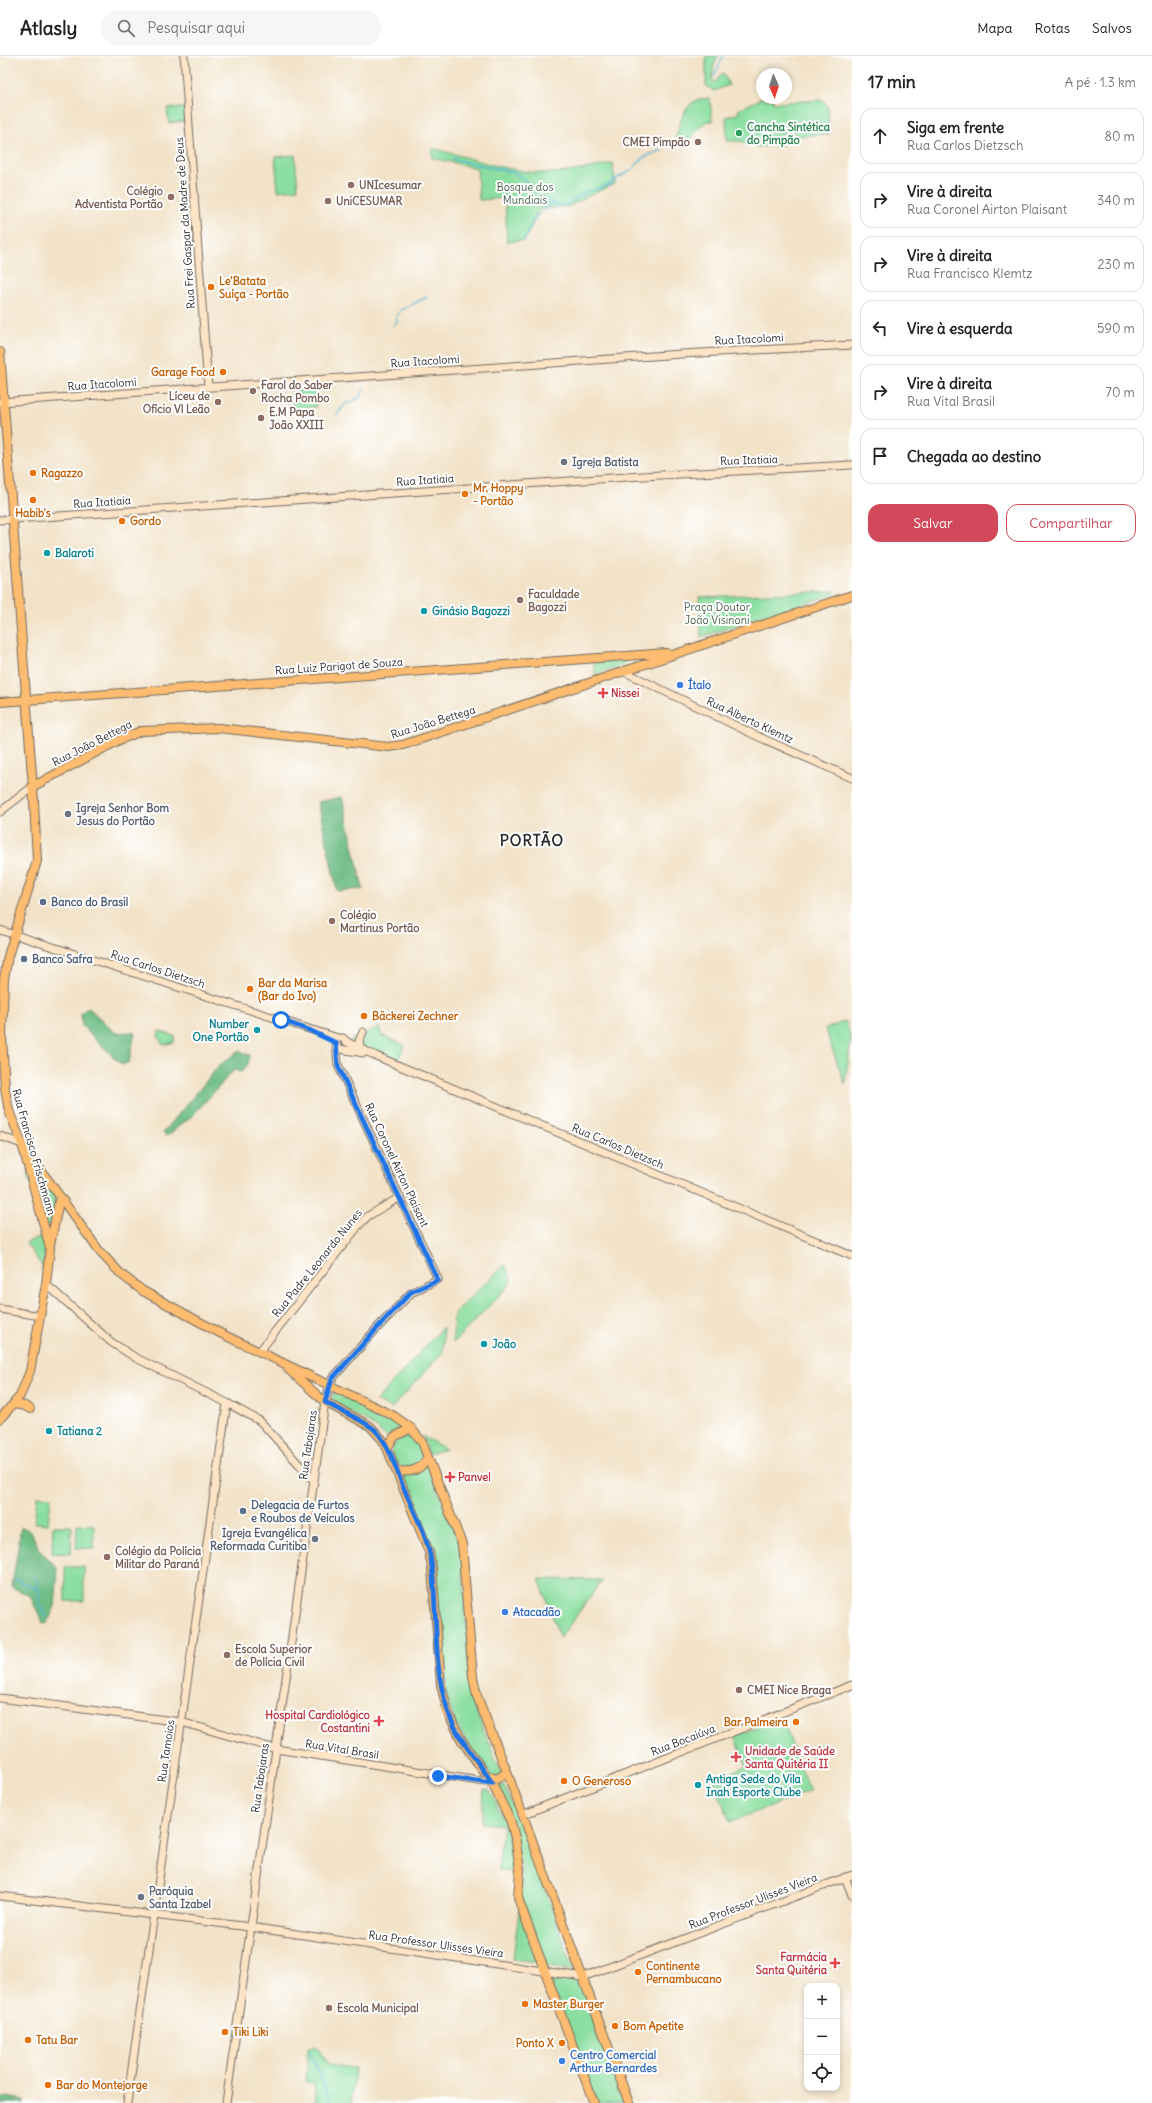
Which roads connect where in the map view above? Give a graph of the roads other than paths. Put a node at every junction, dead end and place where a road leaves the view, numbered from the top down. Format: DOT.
graph roads {
  1 [pos="184,56"];
  2 [pos="852,345"];
  3 [pos="0,352"];
  4 [pos="208,388"];
  5 [pos="2,402"];
  6 [pos="852,466"];
  7 [pos="12,519"];
  8 [pos="0,520"];
  9 [pos="852,595"];
  10 [pos="679,652"];
  11 [pos="625,656"];
  12 [pos="637,666"];
  13 [pos="625,670"];
  14 [pos="641,680"];
  15 [pos="26,700"];
  16 [pos="0,702"];
  17 [pos="852,778"];
  18 [pos="32,787"];
  19 [pos="0,812"];
  20 [pos="0,930"];
  21 [pos="14,934"];
  22 [pos="363,1032"];
  23 [pos="337,1042"];
  24 [pos="346,1045"];
  25 [pos="360,1048"];
  26 [pos="376,1056"];
  27 [pos="337,1060"];
  28 [pos="0,1136"];
  29 [pos="22,1144"];
  30 [pos="60,1197"];
  31 [pos="400,1197"];
  32 [pos="50,1248"];
  33 [pos="852,1256"];
  34 [pos="46,1284"];
  35 [pos="0,1309"];
  36 [pos="40,1316"];
  37 [pos="259,1352"];
  38 [pos="282,1363"];
  39 [pos="329,1385"];
  40 [pos="325,1402"];
  41 [pos="227,1403"];
  42 [pos="14,1404"];
  43 [pos="30,1409"];
  44 [pos="0,1419"];
  45 [pos="411,1428"];
  46 [pos="387,1448"];
  47 [pos="428,1458"];
  48 [pos="397,1471"];
  49 [pos="314,1481"];
  50 [pos="852,1685"];
  51 [pos="0,1698"];
  52 [pos="181,1722"];
  53 [pos="276,1749"];
  54 [pos="507,1772"];
  55 [pos="487,1776"];
  56 [pos="492,1783"];
  57 [pos="511,1786"];
  58 [pos="522,1815"];
  59 [pos="849,1876"];
  60 [pos="852,1895"];
  61 [pos="0,1896"];
  62 [pos="154,1915"];
  63 [pos="250,1927"];
  64 [pos="544,1970"];
  65 [pos="583,1977"];
  66 [pos="127,2103"];
  67 [pos="226,2103"];
  68 [pos="594,2103"];
  69 [pos="629,2103"];
  1 -- 4 [label="street, Rua Frei Gaspar da Madre de Deus"];
  2 -- 4 [label="street, Rua Itacolomi"];
  3 -- 5 [label="main road, Rua Francisco Frischmann"];
  4 -- 5 [label="street, Rua Itacolomi"];
  5 -- 7 [label="main road, Rua Francisco Frischmann"];
  6 -- 7 [label="street, Rua Itatiaia"];
  7 -- 8 [label="street, Rua Itatiaia"];
  7 -- 15 [label="main road, Rua Francisco Frischmann"];
  9 -- 10 [label="main road, Rua João Bettega"];
  10 -- 11 [label="main road, Rua Luiz Parigot de Souza"];
  10 -- 12 [label="main road, Rua João Bettega"];
  11 -- 13 [label="main road"];
  11 -- 15 [label="main road, Rua Luiz Parigot de Souza"];
  12 -- 13 [label="main road, Rua João Bettega"];
  12 -- 14 [label="street"];
  13 -- 14 [label="street, Rua Alberto Klemtz"];
  13 -- 18 [label="main road, Rua João Bettega"];
  14 -- 17 [label="street, Rua Alberto Klemtz"];
  15 -- 16 [label="main road, Rua Luiz Parigot de Souza"];
  15 -- 18 [label="main road, Rua Francisco Frischmann"];
  18 -- 19 [label="street, Rua João Bettega"];
  18 -- 21 [label="main road, Rua Francisco Frischmann"];
  20 -- 21 [label="street, Rua Carlos Dietzsch"];
  21 -- 23 [label="street, Rua Carlos Dietzsch"];
  21 -- 29 [label="main road, Rua Francisco Frischmann"];
  22 -- 25 [label="street"];
  23 -- 24 [label="street, Rua Carlos Dietzsch"];
  23 -- 24 [label="street, Rua Carlos Dietzsch"];
  23 -- 27 [label="street, Rua Coronel Airton Plaisant"];
  24 -- 25 [label="street, Rua Carlos Dietzsch"];
  24 -- 26 [label="street, Rua Carlos Dietzsch"];
  24 -- 27 [label="street"];
  25 -- 26 [label="street, Rua Carlos Dietzsch"];
  26 -- 33 [label="street, Rua Carlos Dietzsch"];
  27 -- 31 [label="street, Rua Coronel Airton Plaisant"];
  28 -- 29 [label="street"];
  29 -- 30 [label="main road"];
  29 -- 32 [label="main road, Rua Francisco Frischmann"];
  30 -- 32 [label="main road"];
  30 -- 37 [label="main road"];
  31 -- 37 [label="street, Rua Padre Leonardo Nunes"];
  31 -- 39 [label="street, Rua Coronel Airton Plaisant"];
  32 -- 34 [label="main road, Rua Francisco Frischmann"];
  34 -- 36 [label="main road, Rua Francisco Frischmann"];
  34 -- 41 [label="street"];
  35 -- 36 [label="street"];
  36 -- 42 [label="main road, Rua Francisco Frischmann"];
  37 -- 38 [label="main road"];
  38 -- 39 [label="main road"];
  38 -- 40 [label="main road"];
  39 -- 40 [label="street, Rua Tabajaras"];
  39 -- 45 [label="main road"];
  40 -- 46 [label="main road"];
  40 -- 49 [label="street, Rua Tabajaras"];
  41 -- 49 [label="street"];
  41 -- 52 [label="street, Rua Tamoios"];
  42 -- 43 [label="main road"];
  42 -- 44 [label="main road, Rua Francisco Frischmann"];
  45 -- 46 [label="main road"];
  45 -- 47 [label="main road"];
  46 -- 48 [label="main road"];
  47 -- 48 [label="main road"];
  47 -- 54 [label="main road"];
  48 -- 55 [label="main road"];
  49 -- 53 [label="street, Rua Tabajaras"];
  50 -- 58 [label="street, Rua Bocaiúva"];
  51 -- 52 [label="street, Rua Vital Brasil"];
  52 -- 53 [label="street, Rua Vital Brasil"];
  52 -- 62 [label="street, Rua Tamoios"];
  53 -- 56 [label="street, Rua Vital Brasil"];
  53 -- 63 [label="street, Rua Tabajaras"];
  54 -- 55 [label="main road"];
  54 -- 57 [label="main road"];
  55 -- 56 [label="main road"];
  56 -- 57 [label="main road"];
  56 -- 64 [label="main road"];
  57 -- 58 [label="main road"];
  58 -- 65 [label="main road"];
  59 -- 60 [label="street"];
  59 -- 65 [label="street, Rua Professor Ulisses Vieira"];
  61 -- 62 [label="street, Rua Professor Ulisses Vieira"];
  62 -- 63 [label="street, Rua Professor Ulisses Vieira"];
  62 -- 66 [label="street, Rua Tamoios"];
  63 -- 64 [label="street, Rua Professor Ulisses Vieira"];
  63 -- 67 [label="street, Rua Tabajaras"];
  64 -- 65 [label="street, Rua Professor Ulisses Vieira"];
  64 -- 68 [label="main road"];
  65 -- 69 [label="main road"];
}
